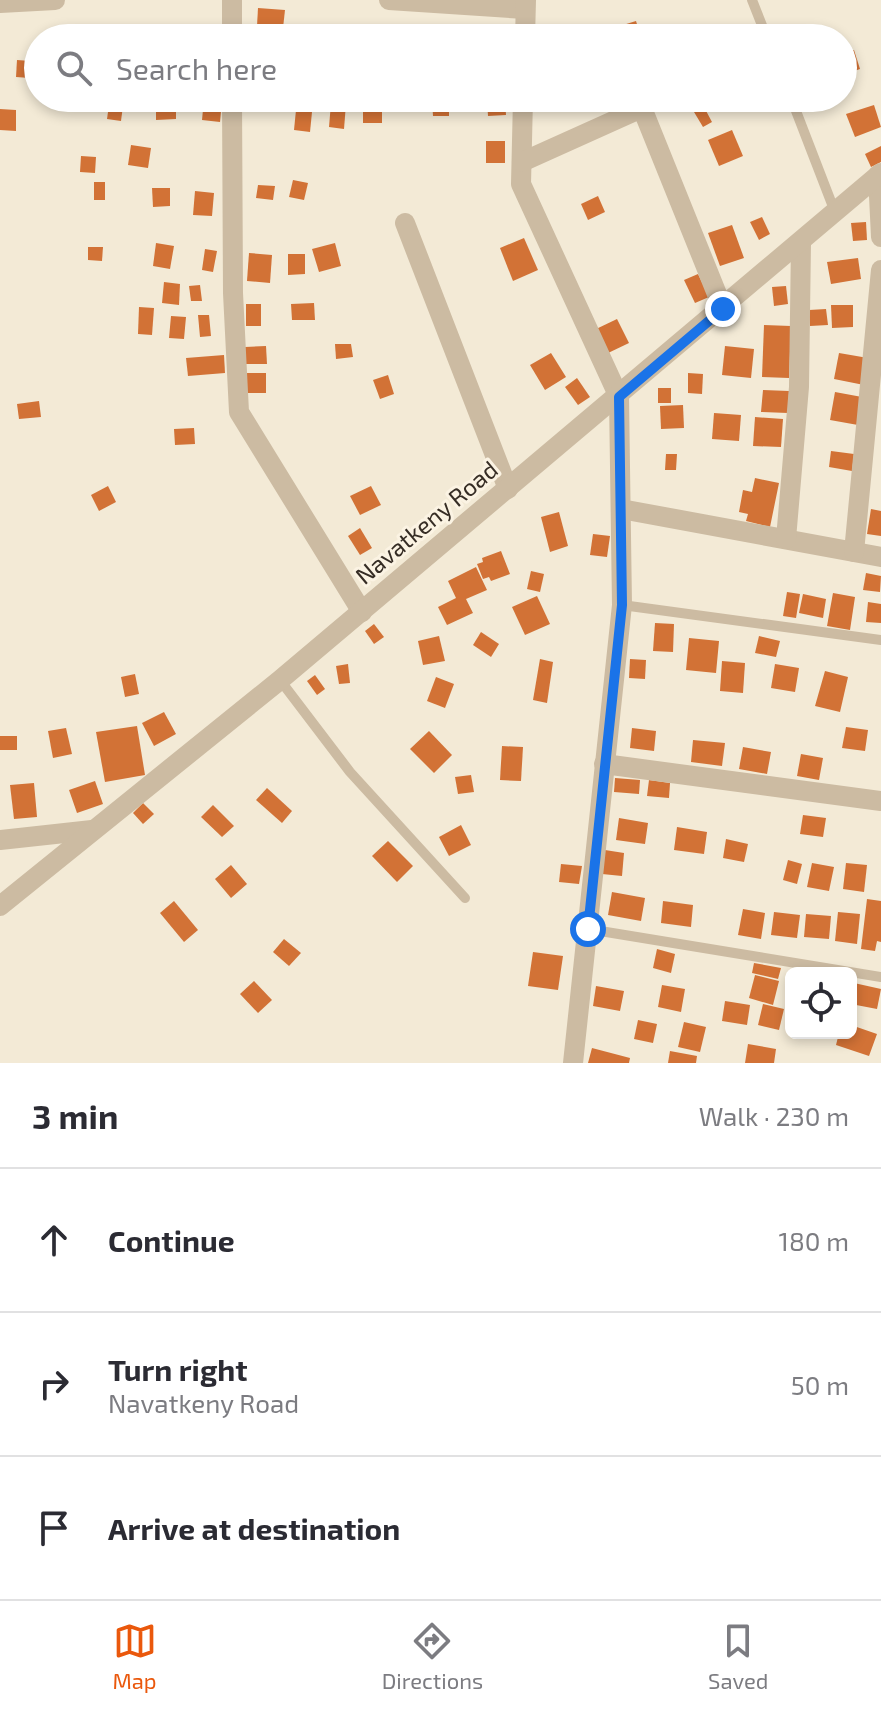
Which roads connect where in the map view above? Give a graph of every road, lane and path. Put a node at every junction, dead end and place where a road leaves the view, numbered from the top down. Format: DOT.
graph roads {
  1 [pos="55,0"];
  2 [pos="232,0"];
  3 [pos="389,0"];
  4 [pos="752,0"];
  5 [pos="0,3"];
  6 [pos="526,4"];
  7 [pos="232,24"];
  8 [pos="525,24"];
  9 [pos="761,24"];
  10 [pos="232,112"];
  11 [pos="523,112"];
  12 [pos="633,112"];
  13 [pos="644,112"];
  14 [pos="796,112"];
  15 [pos="522,162"];
  16 [pos="880,174"];
  17 [pos="835,212"];
  18 [pos="405,223"];
  19 [pos="881,237"];
  20 [pos="801,242"];
  21 [pos="881,270"];
  22 [pos="723,309"];
  23 [pos="876,382"];
  24 [pos="619,397"];
  25 [pos="508,489"];
  26 [pos="621,509"];
  27 [pos="786,539"];
  28 [pos="854,552"];
  29 [pos="881,557"];
  30 [pos="622,605"];
  31 [pos="362,612"];
  32 [pos="881,640"];
  33 [pos="280,680"];
  34 [pos="604,764"];
  35 [pos="881,801"];
  36 [pos="92,830"];
  37 [pos="0,840"];
  38 [pos="465,898"];
  39 [pos="0,906"];
  40 [pos="588,929"];
  41 [pos="881,977"];
  42 [pos="573,1063"];
  1 -- 5 [label="street"];
  2 -- 7 [label="street"];
  3 -- 6 [label="street"];
  4 -- 9 [label="lane"];
  6 -- 8 [label="street"];
  10 -- 31 [label="street"];
  11 -- 15 [label="street"];
  12 -- 15 [label="street"];
  13 -- 22 [label="street"];
  14 -- 17 [label="lane"];
  15 -- 24 [label="street"];
  16 -- 17 [label="street, Navatkeny Road"];
  16 -- 19 [label="street"];
  17 -- 20 [label="street, Navatkeny Road"];
  18 -- 25 [label="street"];
  20 -- 22 [label="street, Navatkeny Road"];
  20 -- 27 [label="street"];
  21 -- 23 [label="street"];
  22 -- 24 [label="street, Navatkeny Road"];
  23 -- 28 [label="street"];
  24 -- 25 [label="street, Navatkeny Road"];
  24 -- 26 [label="street"];
  25 -- 31 [label="street, Navatkeny Road"];
  26 -- 27 [label="street"];
  26 -- 30 [label="street"];
  27 -- 28 [label="street"];
  28 -- 29 [label="street"];
  30 -- 32 [label="lane"];
  30 -- 34 [label="street"];
  31 -- 33 [label="street, Navatkeny Road"];
  33 -- 36 [label="street, Navatkeny Road"];
  33 -- 38 [label="lane"];
  34 -- 35 [label="street"];
  34 -- 40 [label="street"];
  36 -- 37 [label="street"];
  36 -- 39 [label="street, Navatkeny Road"];
  40 -- 41 [label="lane"];
  40 -- 42 [label="street"];
}
